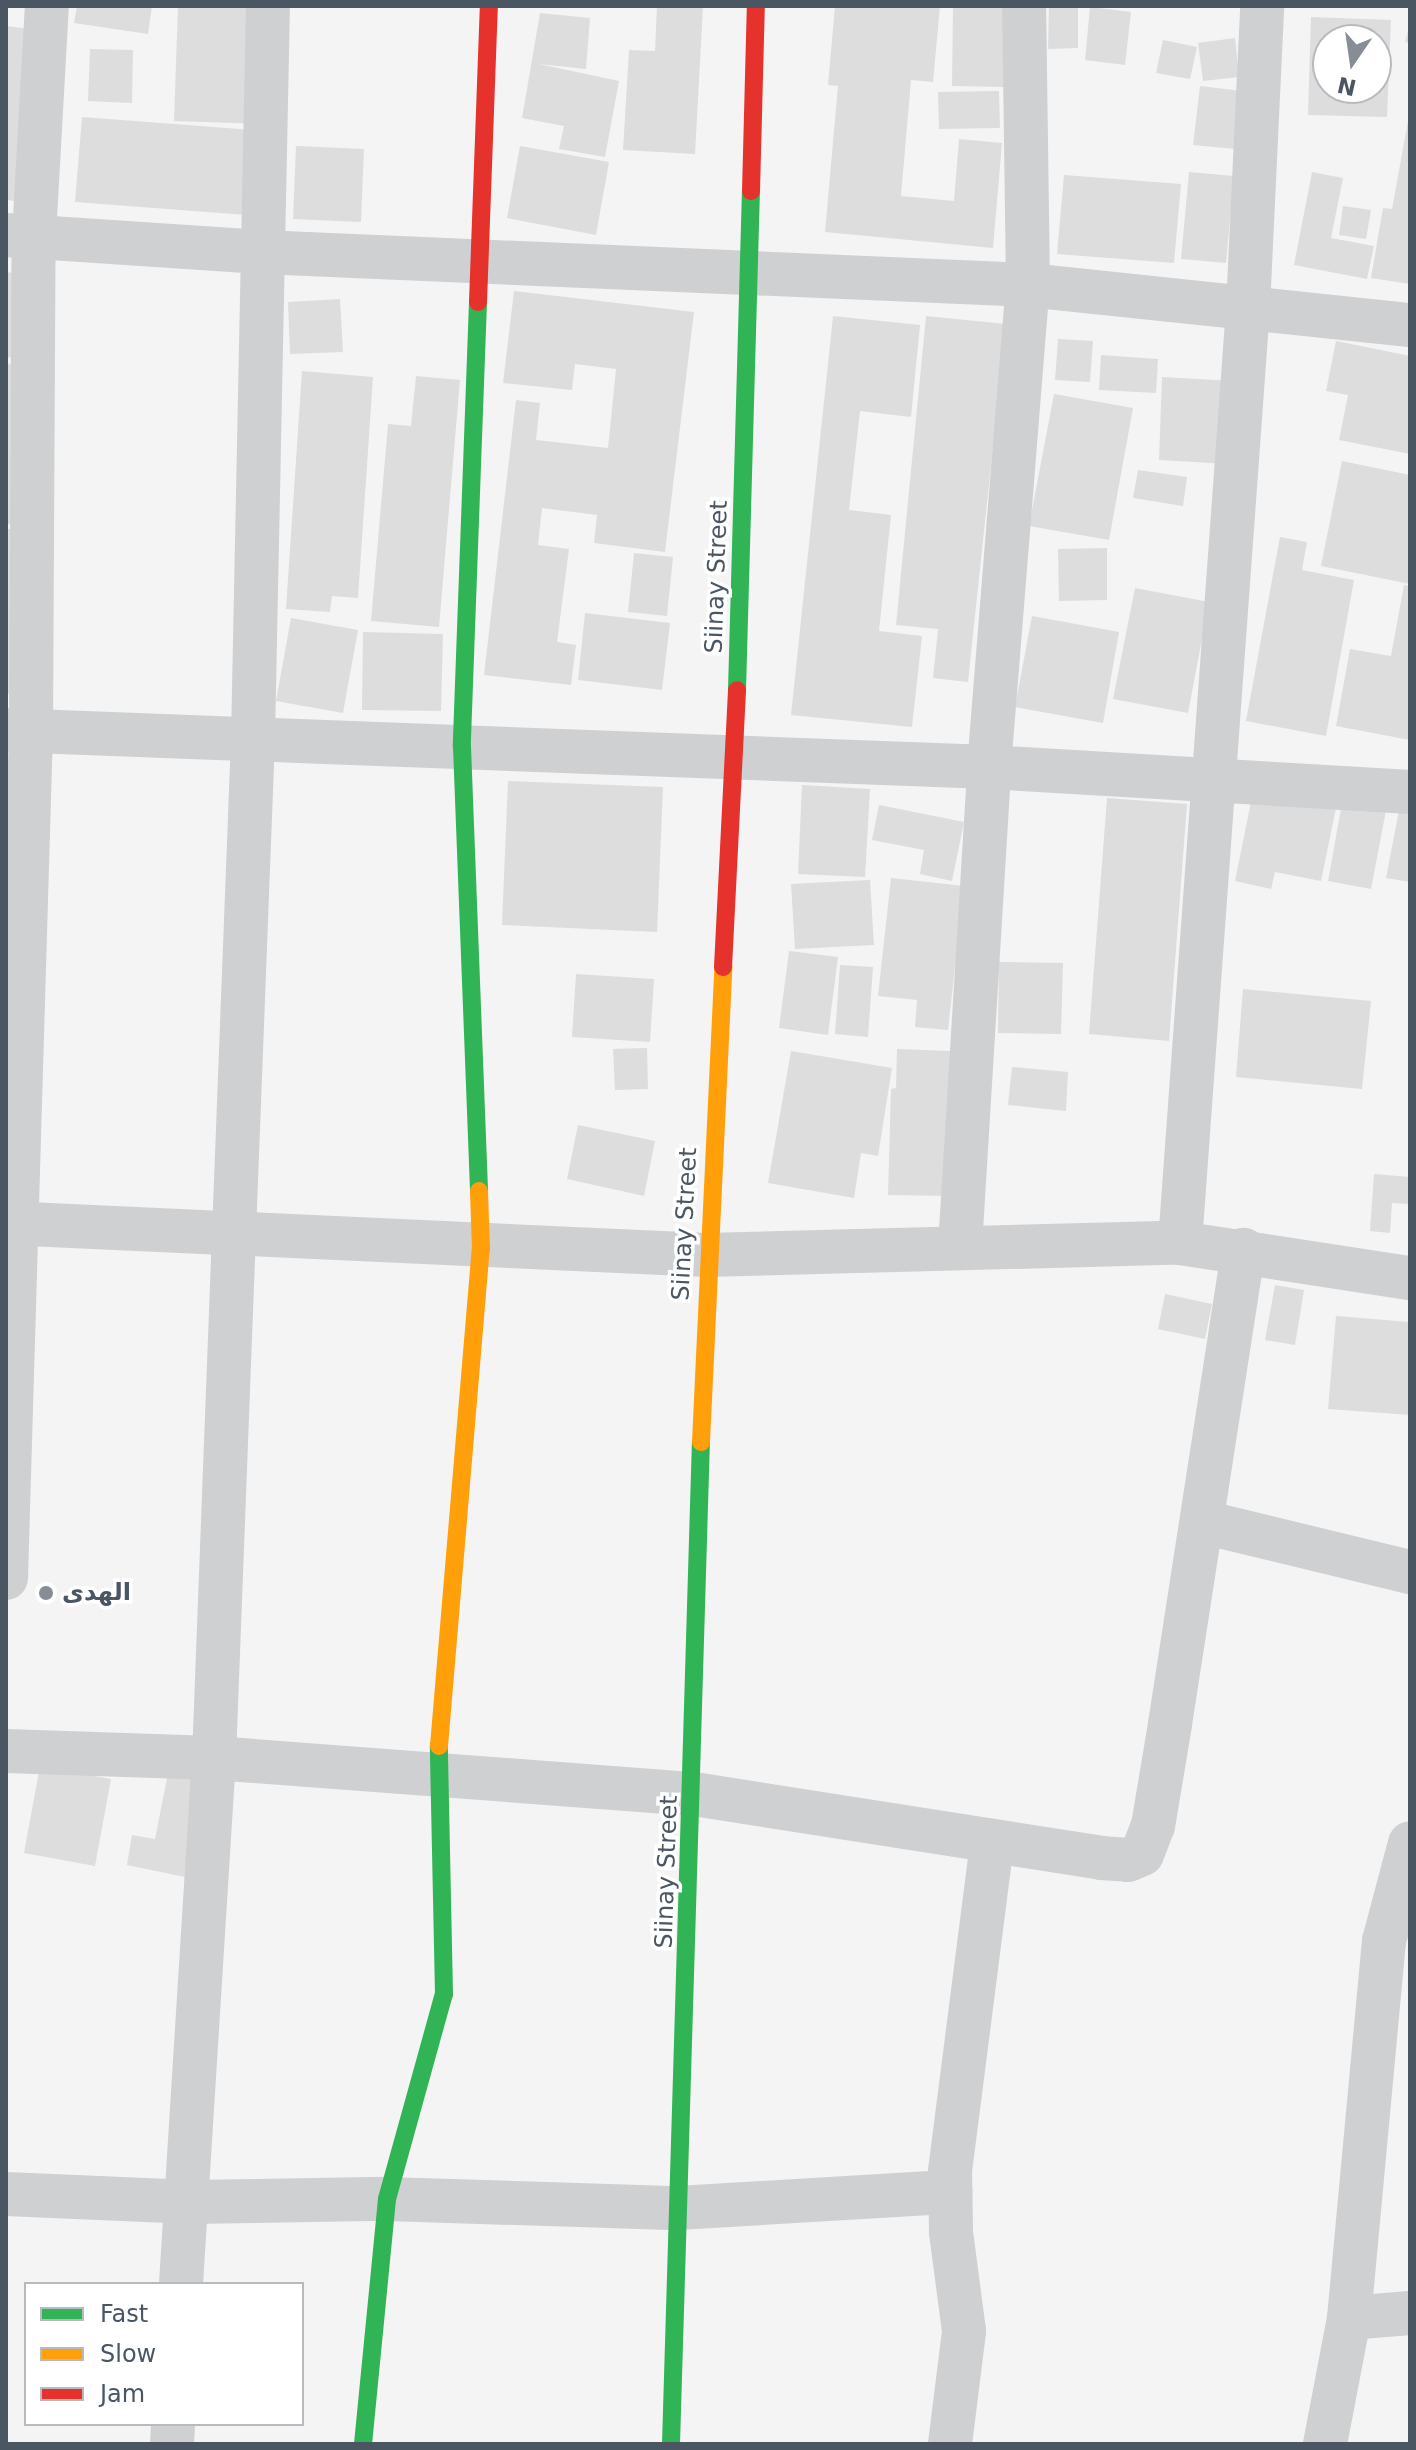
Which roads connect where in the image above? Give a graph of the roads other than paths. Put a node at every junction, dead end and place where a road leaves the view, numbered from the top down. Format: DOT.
graph roads {
  1 [pos="47,6"];
  2 [pos="268,6"];
  3 [pos="489,6"];
  4 [pos="756,6"];
  5 [pos="1024,6"];
  6 [pos="1262,6"];
  7 [pos="20,235"];
  8 [pos="261,252"];
  9 [pos="482,261"];
  10 [pos="751,272"];
  11 [pos="1028,285"];
  12 [pos="1248,308"];
  13 [pos="1410,325"];
  14 [pos="19,731"];
  15 [pos="253,738"];
  16 [pos="462,747"];
  17 [pos="735,761"];
  18 [pos="989,767"];
  19 [pos="1210,780"];
  20 [pos="1410,792"];
  21 [pos="12,1224"];
  22 [pos="234,1233"];
  23 [pos="1180,1243"];
  24 [pos="960,1247"];
  25 [pos="481,1249"];
  26 [pos="1243,1250"];
  27 [pos="706,1255"];
  28 [pos="1410,1278"];
  29 [pos="1203,1522"];
  30 [pos="1410,1572"];
  31 [pos="6,1578"];
  32 [pos="6,1751"];
  33 [pos="214,1758"];
  34 [pos="437,1774"];
  35 [pos="694,1794"];
  36 [pos="992,1841"];
  37 [pos="1410,1843"];
  38 [pos="951,2192"];
  39 [pos="6,2194"];
  40 [pos="387,2199"];
  41 [pos="186,2202"];
  42 [pos="678,2208"];
  43 [pos="181,2282"];
  44 [pos="1410,2313"];
  45 [pos="1349,2318"];
  46 [pos="363,2444"];
  47 [pos="671,2444"];
  48 [pos="950,2444"];
  49 [pos="1325,2444"];
  1 -- 7 [label="street"];
  2 -- 8 [label="street"];
  3 -- 9 [label="street"];
  4 -- 10 [label="street, Siinay Street"];
  5 -- 11 [label="street"];
  6 -- 12 [label="street"];
  7 -- 8 [label="street"];
  7 -- 14 [label="street"];
  8 -- 9 [label="street"];
  8 -- 15 [label="street"];
  9 -- 10 [label="street"];
  9 -- 16 [label="street"];
  10 -- 11 [label="street"];
  10 -- 17 [label="street, Siinay Street"];
  11 -- 12 [label="street"];
  11 -- 18 [label="street"];
  12 -- 13 [label="street"];
  12 -- 19 [label="street"];
  14 -- 15 [label="street"];
  14 -- 21 [label="street"];
  15 -- 16 [label="street"];
  15 -- 22 [label="street"];
  16 -- 17 [label="street"];
  16 -- 25 [label="street"];
  17 -- 18 [label="street"];
  17 -- 27 [label="street, Siinay Street"];
  18 -- 19 [label="street"];
  18 -- 24 [label="street"];
  19 -- 20 [label="street"];
  19 -- 23 [label="street"];
  21 -- 22 [label="street"];
  21 -- 31 [label="street"];
  22 -- 25 [label="street"];
  22 -- 33 [label="street"];
  23 -- 24 [label="street"];
  23 -- 26 [label="street"];
  24 -- 27 [label="street"];
  25 -- 27 [label="street"];
  25 -- 34 [label="street"];
  26 -- 28 [label="street"];
  26 -- 29 [label="street"];
  27 -- 35 [label="street, Siinay Street"];
  29 -- 30 [label="street"];
  29 -- 36 [label="street"];
  32 -- 33 [label="street"];
  33 -- 34 [label="street"];
  33 -- 41 [label="street"];
  34 -- 35 [label="street"];
  34 -- 40 [label="street"];
  35 -- 36 [label="street"];
  35 -- 42 [label="street, Siinay Street"];
  36 -- 38 [label="street"];
  37 -- 45 [label="street"];
  38 -- 42 [label="street"];
  38 -- 48 [label="street"];
  39 -- 41 [label="street"];
  40 -- 41 [label="street"];
  40 -- 42 [label="street"];
  40 -- 46 [label="street"];
  41 -- 43 [label="street"];
  42 -- 47 [label="street, Siinay Street"];
  44 -- 45 [label="street"];
  45 -- 49 [label="street"];
}
